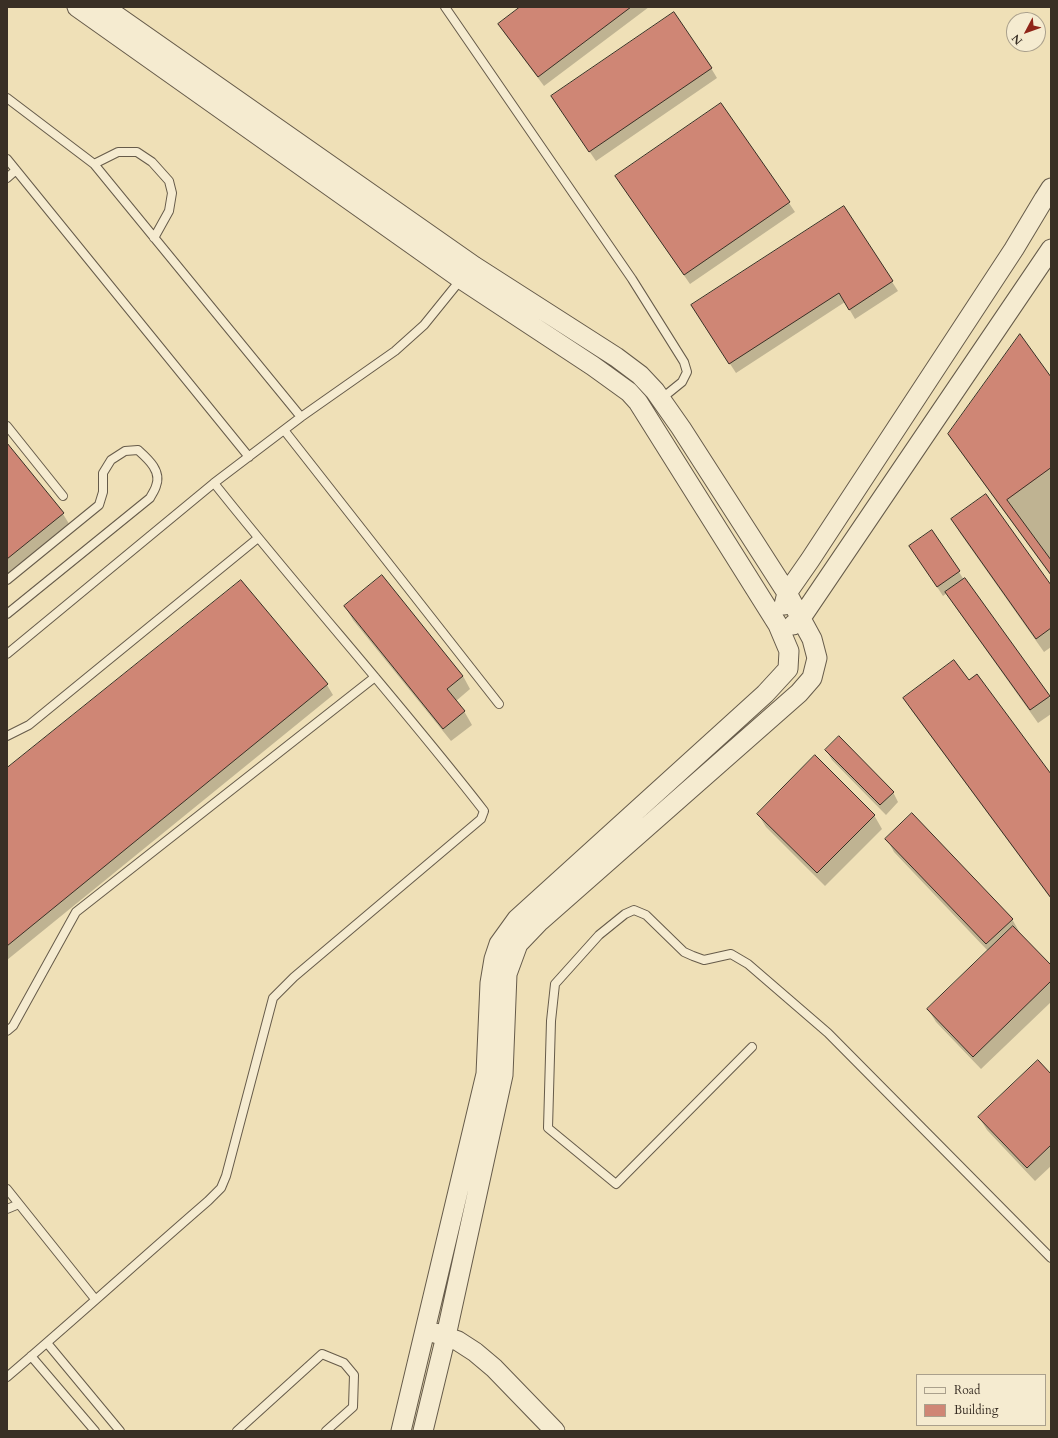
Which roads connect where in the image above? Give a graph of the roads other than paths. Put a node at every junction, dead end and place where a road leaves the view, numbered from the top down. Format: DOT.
graph roads {
  1 [pos="77,7"];
  2 [pos="104,7"];
  3 [pos="445,7"];
  4 [pos="155,51"];
  5 [pos="7,98"];
  6 [pos="7,159"];
  7 [pos="94,164"];
  8 [pos="16,170"];
  9 [pos="7,178"];
  10 [pos="1051,188"];
  11 [pos="154,238"];
  12 [pos="1051,249"];
  13 [pos="467,272"];
  14 [pos="661,399"];
  15 [pos="300,417"];
  16 [pos="7,426"];
  17 [pos="284,430"];
  18 [pos="249,457"];
  19 [pos="214,483"];
  20 [pos="63,496"];
  21 [pos="258,538"];
  22 [pos="7,580"];
  23 [pos="787,593"];
  24 [pos="7,614"];
  25 [pos="801,618"];
  26 [pos="780,629"];
  27 [pos="7,654"];
  28 [pos="375,677"];
  29 [pos="499,704"];
  30 [pos="7,736"];
  31 [pos="7,1031"];
  32 [pos="752,1047"];
  33 [pos="7,1189"];
  34 [pos="19,1204"];
  35 [pos="7,1209"];
  36 [pos="1051,1258"];
  37 [pos="95,1299"];
  38 [pos="426,1330"];
  39 [pos="446,1336"];
  40 [pos="48,1343"];
  41 [pos="31,1356"];
  42 [pos="7,1377"];
  43 [pos="95,1431"];
  44 [pos="120,1431"];
  45 [pos="237,1431"];
  46 [pos="326,1431"];
  47 [pos="401,1431"];
  48 [pos="422,1431"];
  49 [pos="555,1431"];
  1 -- 4 [label="street"];
  2 -- 4 [label="street"];
  3 -- 14 [label="lane"];
  4 -- 13 [label="street"];
  5 -- 7 [label="lane"];
  6 -- 8 [label="lane"];
  7 -- 11 [label="lane"];
  7 -- 11 [label="lane"];
  8 -- 9 [label="lane"];
  8 -- 18 [label="lane"];
  10 -- 23 [label="street"];
  11 -- 15 [label="lane"];
  12 -- 25 [label="street"];
  13 -- 14 [label="street"];
  13 -- 15 [label="lane"];
  13 -- 26 [label="street"];
  14 -- 23 [label="street"];
  15 -- 17 [label="lane"];
  16 -- 20 [label="lane"];
  17 -- 18 [label="lane"];
  17 -- 29 [label="lane"];
  18 -- 19 [label="lane"];
  19 -- 21 [label="lane"];
  19 -- 27 [label="lane"];
  21 -- 28 [label="lane"];
  21 -- 30 [label="lane"];
  22 -- 24 [label="lane"];
  23 -- 25 [label="street"];
  23 -- 26 [label="street"];
  25 -- 26 [label="street"];
  25 -- 39 [label="street"];
  26 -- 38 [label="street"];
  28 -- 31 [label="lane"];
  28 -- 37 [label="lane"];
  32 -- 36 [label="lane"];
  33 -- 34 [label="lane"];
  34 -- 35 [label="lane"];
  34 -- 37 [label="lane"];
  37 -- 40 [label="lane"];
  38 -- 39 [label="street"];
  38 -- 47 [label="street"];
  39 -- 48 [label="street"];
  39 -- 49 [label="street"];
  40 -- 41 [label="lane"];
  40 -- 44 [label="lane"];
  41 -- 42 [label="lane"];
  41 -- 43 [label="lane"];
  45 -- 46 [label="lane"];
}
